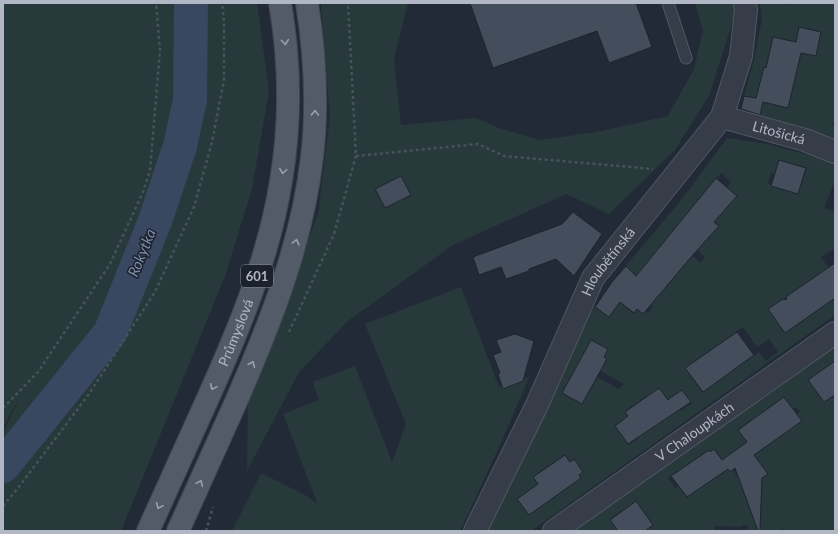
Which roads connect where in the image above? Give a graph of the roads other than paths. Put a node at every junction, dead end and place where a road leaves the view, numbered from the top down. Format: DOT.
graph roads {
  1 [pos="280,3"];
  2 [pos="307,3"];
  3 [pos="668,3"];
  4 [pos="745,3"];
  5 [pos="686,58"];
  6 [pos="722,117"];
  7 [pos="835,152"];
  8 [pos="835,333"];
  9 [pos="148,531"];
  10 [pos="178,531"];
  11 [pos="475,531"];
  12 [pos="554,531"];
  1 -- 9 [label="main road, Průmyslová / 601, one-way"];
  10 -- 2 [label="main road, Průmyslová / 601, one-way"];
  3 -- 5 [label="lane"];
  4 -- 6 [label="street, Hloubětínská"];
  6 -- 7 [label="street, Litošická"];
  6 -- 11 [label="street, Hloubětínská"];
  8 -- 12 [label="street, V Chaloupkách"];
}
